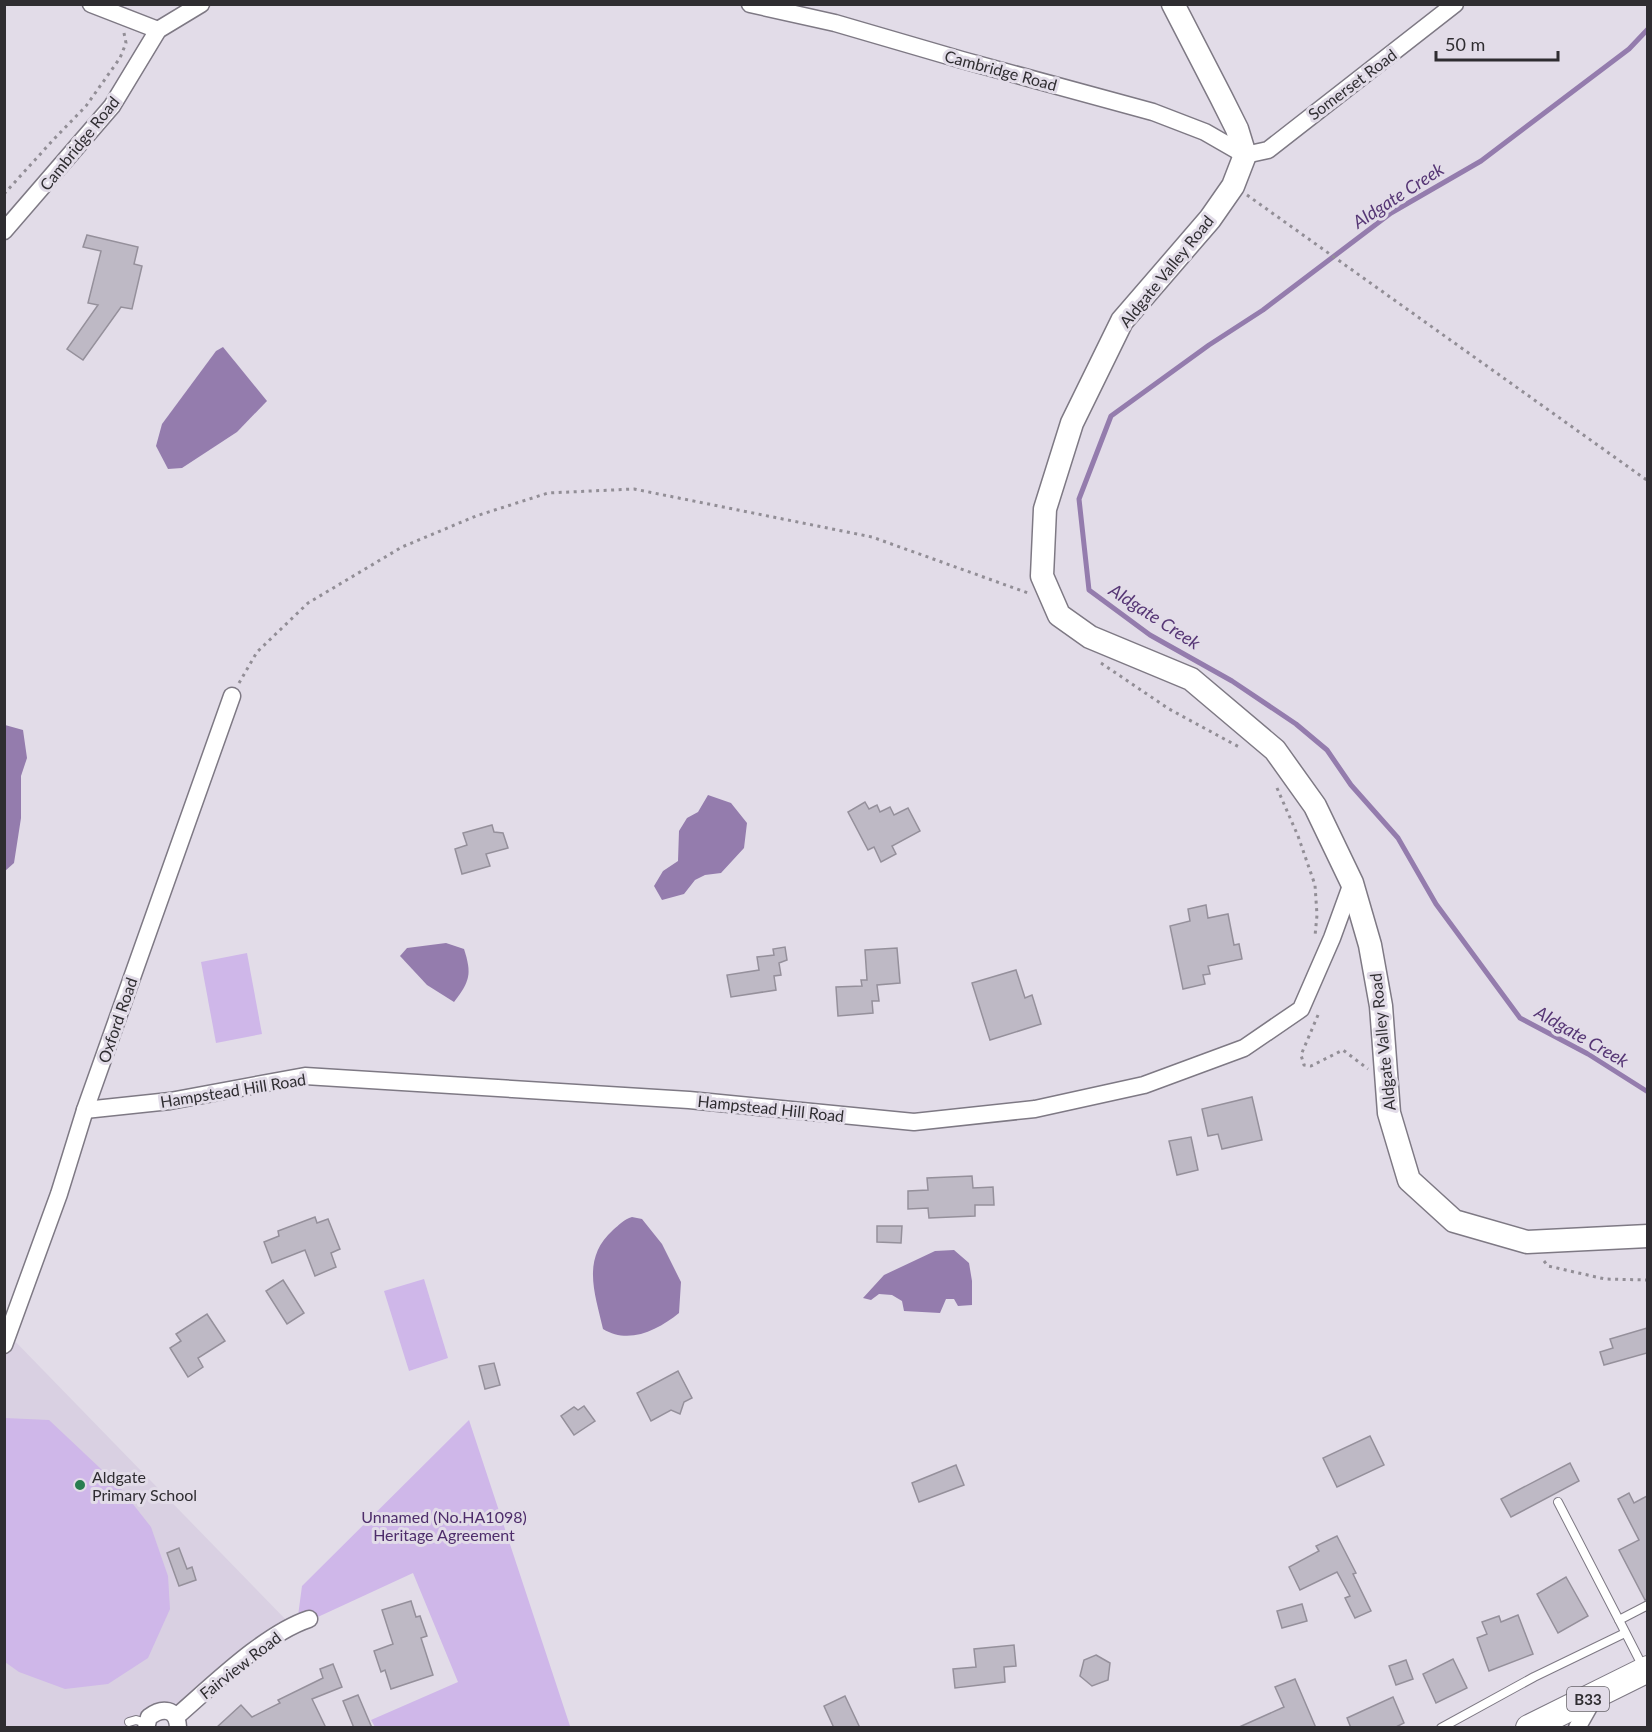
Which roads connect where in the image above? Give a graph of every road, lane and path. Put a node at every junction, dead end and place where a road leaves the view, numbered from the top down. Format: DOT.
graph roads {
  1 [pos="91,4"];
  2 [pos="201,4"];
  3 [pos="750,4"];
  4 [pos="1173,4"];
  5 [pos="1455,4"];
  6 [pos="119,14"];
  7 [pos="158,30"];
  8 [pos="1245,155"];
  9 [pos="1233,186"];
  10 [pos="4,194"];
  11 [pos="4,231"];
  12 [pos="1647,481"];
  13 [pos="1053,601"];
  14 [pos="1090,637"];
  15 [pos="232,696"];
  16 [pos="1243,749"];
  17 [pos="1275,784"];
  18 [pos="1352,883"];
  19 [pos="1320,967"];
  20 [pos="1319,1010"];
  21 [pos="1387,1082"];
  22 [pos="85,1110"];
  23 [pos="1647,1236"];
  24 [pos="1527,1242"];
  25 [pos="1647,1280"];
  26 [pos="4,1345"];
  27 [pos="1558,1502"];
  28 [pos="1647,1605"];
  29 [pos="309,1618"];
  30 [pos="1619,1620"];
  31 [pos="1625,1633"];
  32 [pos="1646,1670"];
  33 [pos="1595,1695"];
  34 [pos="177,1722"];
  35 [pos="140,1724"];
  36 [pos="1441,1728"];
  37 [pos="1529,1728"];
  38 [pos="1577,1728"];
  1 -- 6 [label="street"];
  2 -- 7 [label="street, Cambridge Road"];
  3 -- 8 [label="street, Cambridge Road"];
  4 -- 8 [label="street"];
  5 -- 8 [label="street, Somerset Road"];
  6 -- 7 [label="street"];
  6 -- 10 [label="path"];
  7 -- 11 [label="street, Cambridge Road"];
  8 -- 9 [label="street, Aldgate Valley Road"];
  9 -- 12 [label="path"];
  9 -- 13 [label="street, Aldgate Valley Road"];
  13 -- 14 [label="street, Aldgate Valley Road"];
  13 -- 15 [label="path"];
  14 -- 16 [label="path"];
  14 -- 18 [label="street, Aldgate Valley Road"];
  15 -- 22 [label="street, Oxford Road"];
  17 -- 19 [label="path"];
  18 -- 19 [label="street, Hampstead Hill Road"];
  18 -- 21 [label="street, Aldgate Valley Road"];
  19 -- 22 [label="street, Hampstead Hill Road"];
  20 -- 21 [label="path"];
  21 -- 24 [label="street, Aldgate Valley Road"];
  22 -- 26 [label="street, Oxford Road"];
  23 -- 24 [label="street, Aldgate Valley Road"];
  24 -- 25 [label="path"];
  27 -- 30 [label="lane"];
  28 -- 30 [label="lane"];
  29 -- 34 [label="street, Fairview Road"];
  30 -- 31 [label="lane"];
  31 -- 32 [label="lane"];
  31 -- 36 [label="lane"];
  32 -- 33 [label="main road, B33"];
  33 -- 37 [label="main road, B33"];
  33 -- 38 [label="street"];
  34 -- 35 [label="street"];
}
